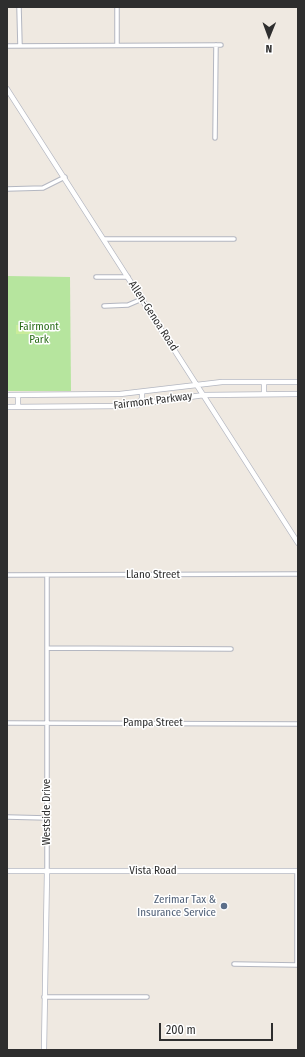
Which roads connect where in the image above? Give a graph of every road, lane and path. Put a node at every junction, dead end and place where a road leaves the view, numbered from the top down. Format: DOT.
graph roads {
  1 [pos="19,7"];
  2 [pos="117,7"];
  3 [pos="117,45"];
  4 [pos="216,45"];
  5 [pos="221,45"];
  6 [pos="7,46"];
  7 [pos="20,46"];
  8 [pos="7,89"];
  9 [pos="215,138"];
  10 [pos="65,177"];
  11 [pos="7,189"];
  12 [pos="105,239"];
  13 [pos="234,239"];
  14 [pos="128,277"];
  15 [pos="96,278"];
  16 [pos="142,299"];
  17 [pos="104,306"];
  18 [pos="264,382"];
  19 [pos="298,382"];
  20 [pos="197,385"];
  21 [pos="142,392"];
  22 [pos="264,394"];
  23 [pos="298,394"];
  24 [pos="7,395"];
  25 [pos="18,395"];
  26 [pos="204,395"];
  27 [pos="137,405"];
  28 [pos="7,407"];
  29 [pos="18,407"];
  30 [pos="298,543"];
  31 [pos="298,574"];
  32 [pos="7,575"];
  33 [pos="47,575"];
  34 [pos="47,648"];
  35 [pos="231,648"];
  36 [pos="7,723"];
  37 [pos="47,723"];
  38 [pos="298,724"];
  39 [pos="7,817"];
  40 [pos="47,818"];
  41 [pos="7,871"];
  42 [pos="46,871"];
  43 [pos="298,871"];
  44 [pos="234,964"];
  45 [pos="147,996"];
  46 [pos="44,997"];
  47 [pos="44,1050"];
  1 -- 7 [label="street"];
  2 -- 3 [label="street"];
  3 -- 4 [label="street"];
  3 -- 7 [label="street"];
  4 -- 5 [label="street"];
  4 -- 9 [label="street"];
  6 -- 7 [label="street"];
  8 -- 10 [label="main road, Allen-Genoa Road"];
  10 -- 11 [label="street"];
  10 -- 12 [label="main road, Allen-Genoa Road"];
  12 -- 13 [label="street"];
  12 -- 14 [label="main road, Allen-Genoa Road"];
  14 -- 15 [label="street"];
  14 -- 16 [label="main road, Allen-Genoa Road"];
  16 -- 17 [label="street"];
  16 -- 20 [label="main road, Allen-Genoa Road"];
  18 -- 19 [label="main road, Fairmont Parkway"];
  18 -- 20 [label="main road, Fairmont Parkway"];
  18 -- 22 [label="main road"];
  20 -- 21 [label="main road, Fairmont Parkway"];
  20 -- 26 [label="main road, Allen-Genoa Road"];
  21 -- 25 [label="main road, Fairmont Parkway"];
  21 -- 27 [label="main road"];
  22 -- 23 [label="main road, Fairmont Parkway"];
  22 -- 26 [label="main road, Fairmont Parkway"];
  24 -- 25 [label="main road, Fairmont Parkway"];
  25 -- 29 [label="main road"];
  26 -- 27 [label="main road, Fairmont Parkway"];
  26 -- 30 [label="main road, Allen-Genoa Road"];
  27 -- 29 [label="main road, Fairmont Parkway"];
  28 -- 29 [label="main road, Fairmont Parkway"];
  31 -- 33 [label="street, Llano Street"];
  32 -- 33 [label="street, Llano Street"];
  33 -- 34 [label="street, Westside Drive"];
  34 -- 35 [label="street"];
  34 -- 37 [label="street, Westside Drive"];
  36 -- 37 [label="street, Pampa Street"];
  37 -- 38 [label="street, Pampa Street"];
  37 -- 40 [label="street, Westside Drive"];
  39 -- 40 [label="street"];
  40 -- 42 [label="street, Westside Drive"];
  41 -- 42 [label="main road, Vista Road"];
  42 -- 43 [label="main road, Vista Road"];
  42 -- 46 [label="main road, Westside Drive"];
  43 -- 44 [label="street"];
  45 -- 46 [label="street"];
  46 -- 47 [label="main road, Westside Drive"];
}
